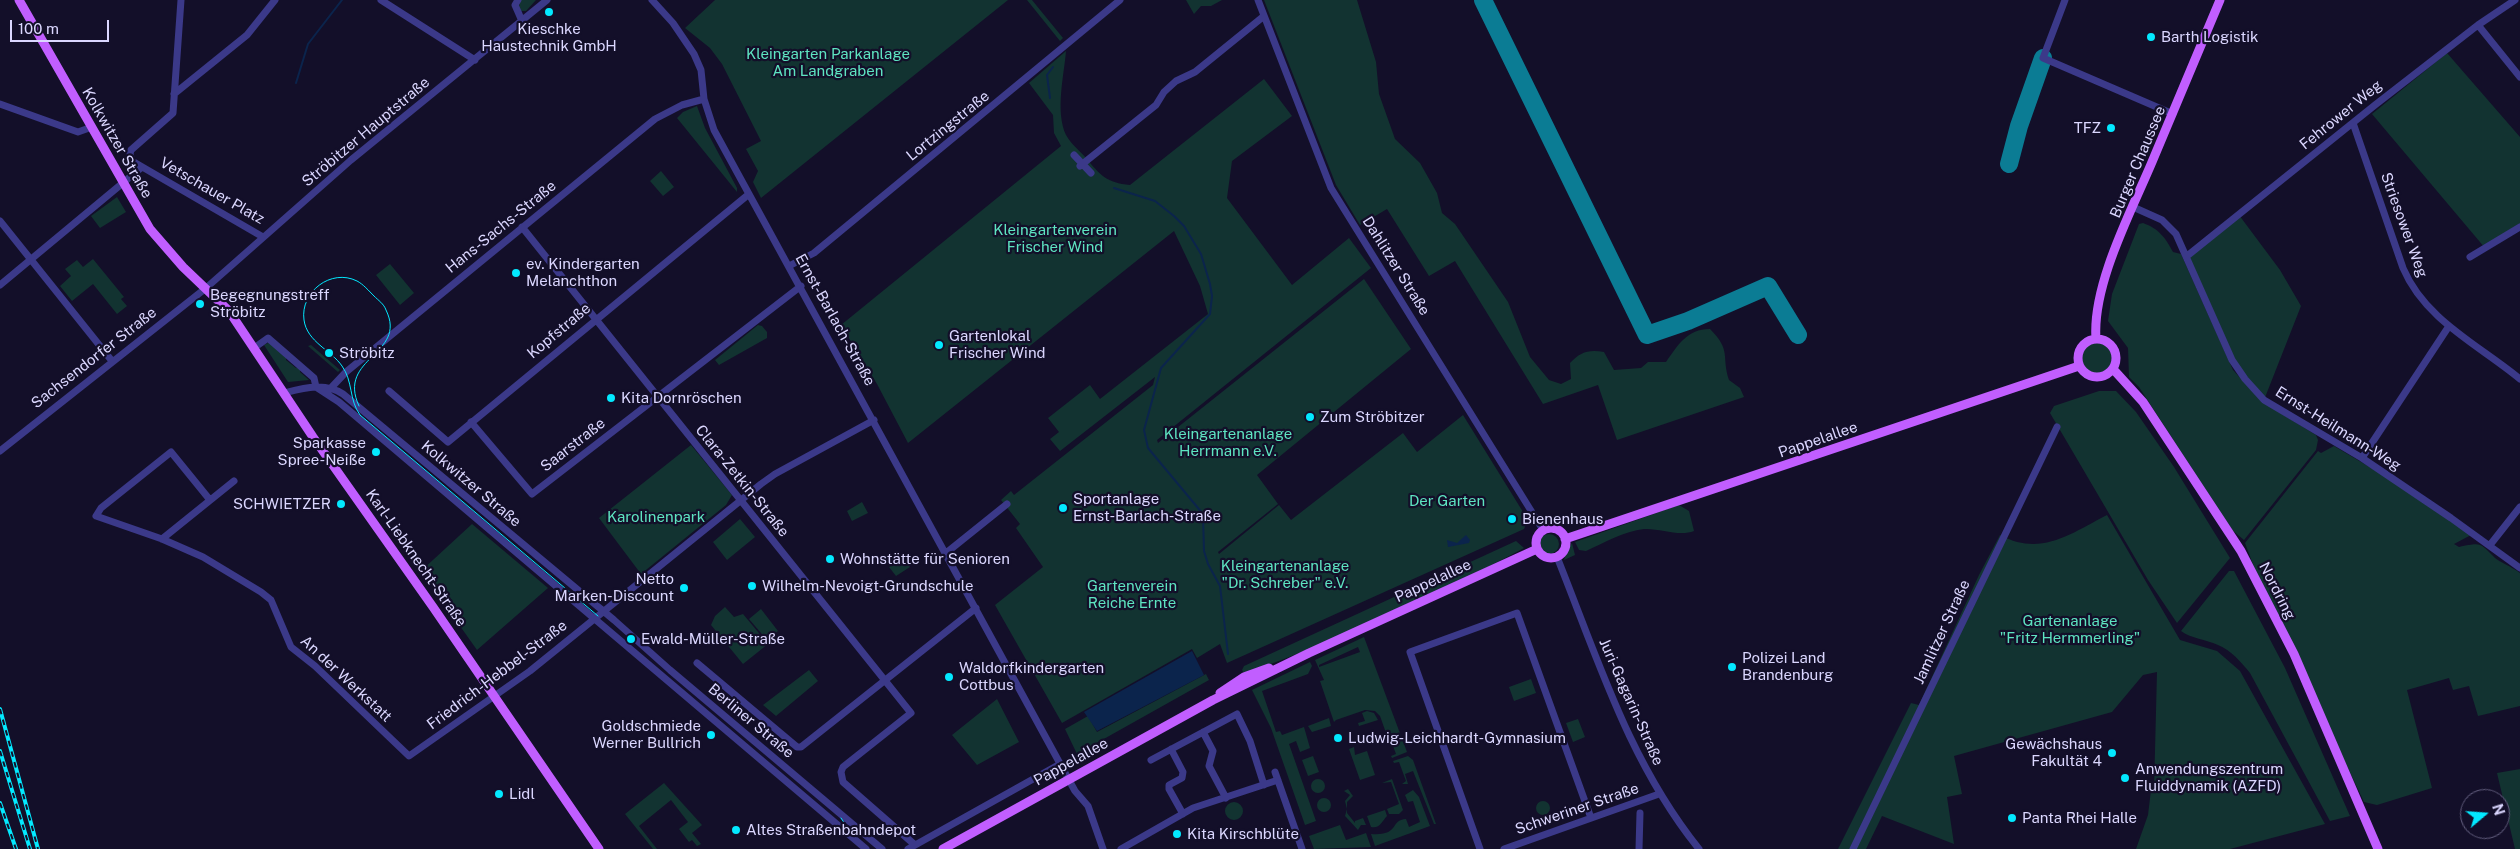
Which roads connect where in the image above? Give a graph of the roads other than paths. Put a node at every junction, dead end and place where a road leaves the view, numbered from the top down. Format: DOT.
graph roads {
  1 [pos="19,0"];
  2 [pos="181,0"];
  3 [pos="275,0"];
  4 [pos="381,0"];
  5 [pos="518,0"];
  6 [pos="547,0"];
  7 [pos="652,0"];
  8 [pos="1120,0"];
  9 [pos="1258,0"];
  10 [pos="2064,0"];
  11 [pos="2220,0"];
  12 [pos="2515,0"];
  13 [pos="1264,16"];
  14 [pos="522,21"];
  15 [pos="2478,25"];
  16 [pos="475,60"];
  17 [pos="2520,78"];
  18 [pos="174,94"];
  19 [pos="704,99"];
  20 [pos="0,104"];
  21 [pos="2173,114"];
  22 [pos="2353,123"];
  23 [pos="92,127"];
  24 [pos="1074,155"];
  25 [pos="1082,165"];
  26 [pos="142,166"];
  27 [pos="1091,173"];
  28 [pos="124,183"];
  29 [pos="749,194"];
  30 [pos="2133,207"];
  31 [pos="0,221"];
  32 [pos="522,227"];
  33 [pos="2520,227"];
  34 [pos="263,237"];
  35 [pos="2187,256"];
  36 [pos="2470,257"];
  37 [pos="31,260"];
  38 [pos="789,266"];
  39 [pos="0,285"];
  40 [pos="800,286"];
  41 [pos="206,288"];
  42 [pos="595,319"];
  43 [pos="2449,326"];
  44 [pos="2096,339"];
  45 [pos="254,348"];
  46 [pos="112,361"];
  47 [pos="2079,366"];
  48 [pos="2113,369"];
  49 [pos="2520,379"];
  50 [pos="316,387"];
  51 [pos="328,390"];
  52 [pos="389,391"];
  53 [pos="284,393"];
  54 [pos="657,397"];
  55 [pos="874,420"];
  56 [pos="471,422"];
  57 [pos="2058,427"];
  58 [pos="0,451"];
  59 [pos="2362,458"];
  60 [pos="234,481"];
  61 [pos="210,500"];
  62 [pos="740,502"];
  63 [pos="1007,504"];
  64 [pos="2520,507"];
  65 [pos="1543,530"];
  66 [pos="162,539"];
  67 [pos="1565,539"];
  68 [pos="2490,545"];
  69 [pos="1537,549"];
  70 [pos="946,553"];
  71 [pos="1557,557"];
  72 [pos="2520,568"];
  73 [pos="976,608"];
  74 [pos="600,615"];
  75 [pos="697,663"];
  76 [pos="886,681"];
  77 [pos="496,696"];
  78 [pos="1203,732"];
  79 [pos="1171,749"];
  80 [pos="409,756"];
  81 [pos="1151,760"];
  82 [pos="1060,764"];
  83 [pos="1275,772"];
  84 [pos="1068,779"];
  85 [pos="1278,780"];
  86 [pos="1264,785"];
  87 [pos="1659,794"];
  88 [pos="1226,798"];
  89 [pos="1640,813"];
  90 [pos="1183,814"];
  91 [pos="1591,818"];
  92 [pos="912,847"];
  93 [pos="599,849"];
  94 [pos="866,849"];
  95 [pos="882,849"];
  96 [pos="943,849"];
  97 [pos="1103,849"];
  98 [pos="1121,849"];
  99 [pos="1302,849"];
  100 [pos="1480,849"];
  101 [pos="1504,849"];
  102 [pos="1639,849"];
  103 [pos="1699,849"];
  104 [pos="1852,849"];
  105 [pos="2378,849"];
  1 -- 23 [label="main road, Kolkwitzer Straße"];
  2 -- 18 [label="street"];
  3 -- 18 [label="street"];
  4 -- 16 [label="street"];
  5 -- 14 [label="street"];
  6 -- 14 [label="street, Ströbitzer Hauptstraße"];
  7 -- 19 [label="street, Ernst-Barlach-Straße"];
  8 -- 38 [label="street, Lortzingstraße"];
  9 -- 13 [label="street, Dahlitzer Straße"];
  10 -- 21 [label="street"];
  11 -- 21 [label="main road, Burger Chaussee"];
  12 -- 15 [label="street, Fehrower Weg"];
  13 -- 25 [label="street"];
  13 -- 65 [label="street, Dahlitzer Straße"];
  14 -- 16 [label="street, Ströbitzer Hauptstraße"];
  15 -- 17 [label="street"];
  15 -- 22 [label="street, Fehrower Weg"];
  16 -- 34 [label="street, Ströbitzer Hauptstraße"];
  18 -- 26 [label="street"];
  19 -- 29 [label="street, Ernst-Barlach-Straße"];
  19 -- 32 [label="street, Hans-Sachs-Straße"];
  20 -- 23 [label="street"];
  21 -- 30 [label="main road, Burger Chaussee"];
  22 -- 35 [label="street, Fehrower Weg"];
  22 -- 43 [label="street, Striesower Weg"];
  23 -- 28 [label="main road, Kolkwitzer Straße"];
  24 -- 25 [label="street"];
  25 -- 27 [label="street"];
  26 -- 28 [label="street, Vetschauer Platz"];
  26 -- 34 [label="street, Vetschauer Platz"];
  28 -- 37 [label="street, Vetschauer Platz"];
  28 -- 41 [label="main road, Kolkwitzer Straße"];
  29 -- 38 [label="street, Ernst-Barlach-Straße"];
  29 -- 42 [label="street, Kopfstraße"];
  30 -- 35 [label="street, Ernst-Heilmann-Weg"];
  30 -- 44 [label="main road, Burger Chaussee"];
  31 -- 37 [label="street"];
  32 -- 42 [label="street, Clara-Zetkin-Straße"];
  32 -- 51 [label="street, Hans-Sachs-Straße"];
  33 -- 36 [label="street"];
  34 -- 41 [label="street, Ströbitzer Hauptstraße"];
  35 -- 59 [label="street, Ernst-Heilmann-Weg"];
  37 -- 39 [label="street, Vetschauer Platz"];
  37 -- 46 [label="street"];
  38 -- 40 [label="street, Ernst-Barlach-Straße"];
  40 -- 54 [label="street, Saarstraße"];
  40 -- 55 [label="street, Ernst-Barlach-Straße"];
  41 -- 45 [label="main road, Karl-Liebknecht-Straße"];
  41 -- 46 [label="street, Sachsendorfer Straße"];
  42 -- 54 [label="street, Clara-Zetkin-Straße"];
  42 -- 56 [label="street, Kopfstraße"];
  43 -- 49 [label="street, Striesower Weg"];
  43 -- 59 [label="street"];
  44 -- 47 [label="main road"];
  44 -- 48 [label="main road"];
  45 -- 50 [label="street, Kolkwitzer Straße"];
  45 -- 53 [label="main road, Karl-Liebknecht-Straße"];
  46 -- 58 [label="street, Sachsendorfer Straße"];
  47 -- 48 [label="main road"];
  47 -- 67 [label="main road, Pappelallee"];
  48 -- 105 [label="main road, Nordring"];
  50 -- 51 [label="street, Kolkwitzer Straße"];
  50 -- 53 [label="street"];
  51 -- 74 [label="street, Kolkwitzer Straße"];
  51 -- 74 [label="street, Kolkwitzer Straße"];
  52 -- 56 [label="street, Kopfstraße"];
  53 -- 77 [label="main road, Karl-Liebknecht-Straße"];
  54 -- 56 [label="street, Saarstraße"];
  54 -- 62 [label="street, Clara-Zetkin-Straße"];
  55 -- 62 [label="street"];
  55 -- 70 [label="street, Ernst-Barlach-Straße"];
  57 -- 104 [label="street, Jamlitzer Straße"];
  59 -- 68 [label="street, Ernst-Heilmann-Weg"];
  60 -- 61 [label="street"];
  61 -- 66 [label="street"];
  61 -- 66 [label="street, An der Werkstatt"];
  62 -- 74 [label="street"];
  62 -- 76 [label="street, Clara-Zetkin-Straße"];
  63 -- 70 [label="street"];
  64 -- 68 [label="street"];
  65 -- 67 [label="main road"];
  65 -- 69 [label="main road"];
  66 -- 80 [label="street, An der Werkstatt"];
  67 -- 71 [label="main road"];
  68 -- 72 [label="street, Ernst-Heilmann-Weg"];
  69 -- 71 [label="main road"];
  69 -- 84 [label="main road, Pappelallee"];
  70 -- 73 [label="street, Ernst-Barlach-Straße"];
  71 -- 87 [label="street, Juri-Gagarin-Straße"];
  73 -- 76 [label="street"];
  73 -- 82 [label="street, Ernst-Barlach-Straße"];
  74 -- 77 [label="street, Friedrich-Hebbel-Straße"];
  74 -- 94 [label="street, Berliner Straße"];
  74 -- 95 [label="street, Berliner Straße"];
  75 -- 76 [label="street"];
  76 -- 92 [label="street, Clara-Zetkin-Straße"];
  77 -- 80 [label="street, Friedrich-Hebbel-Straße"];
  77 -- 93 [label="main road, Karl-Liebknecht-Straße"];
  78 -- 79 [label="street"];
  78 -- 86 [label="street"];
  78 -- 88 [label="street"];
  79 -- 81 [label="street"];
  79 -- 90 [label="street"];
  82 -- 84 [label="street, Ernst-Barlach-Straße"];
  82 -- 92 [label="street, Pappelallee"];
  83 -- 85 [label="street"];
  84 -- 96 [label="main road, Pappelallee"];
  84 -- 97 [label="street, Ernst-Barlach-Straße"];
  85 -- 86 [label="street"];
  85 -- 99 [label="street"];
  86 -- 88 [label="street"];
  87 -- 91 [label="street, Schweriner Straße"];
  87 -- 103 [label="street, Juri-Gagarin-Straße"];
  88 -- 90 [label="street"];
  89 -- 102 [label="street"];
  90 -- 98 [label="street"];
  91 -- 100 [label="street"];
  91 -- 101 [label="street, Schweriner Straße"];
}
